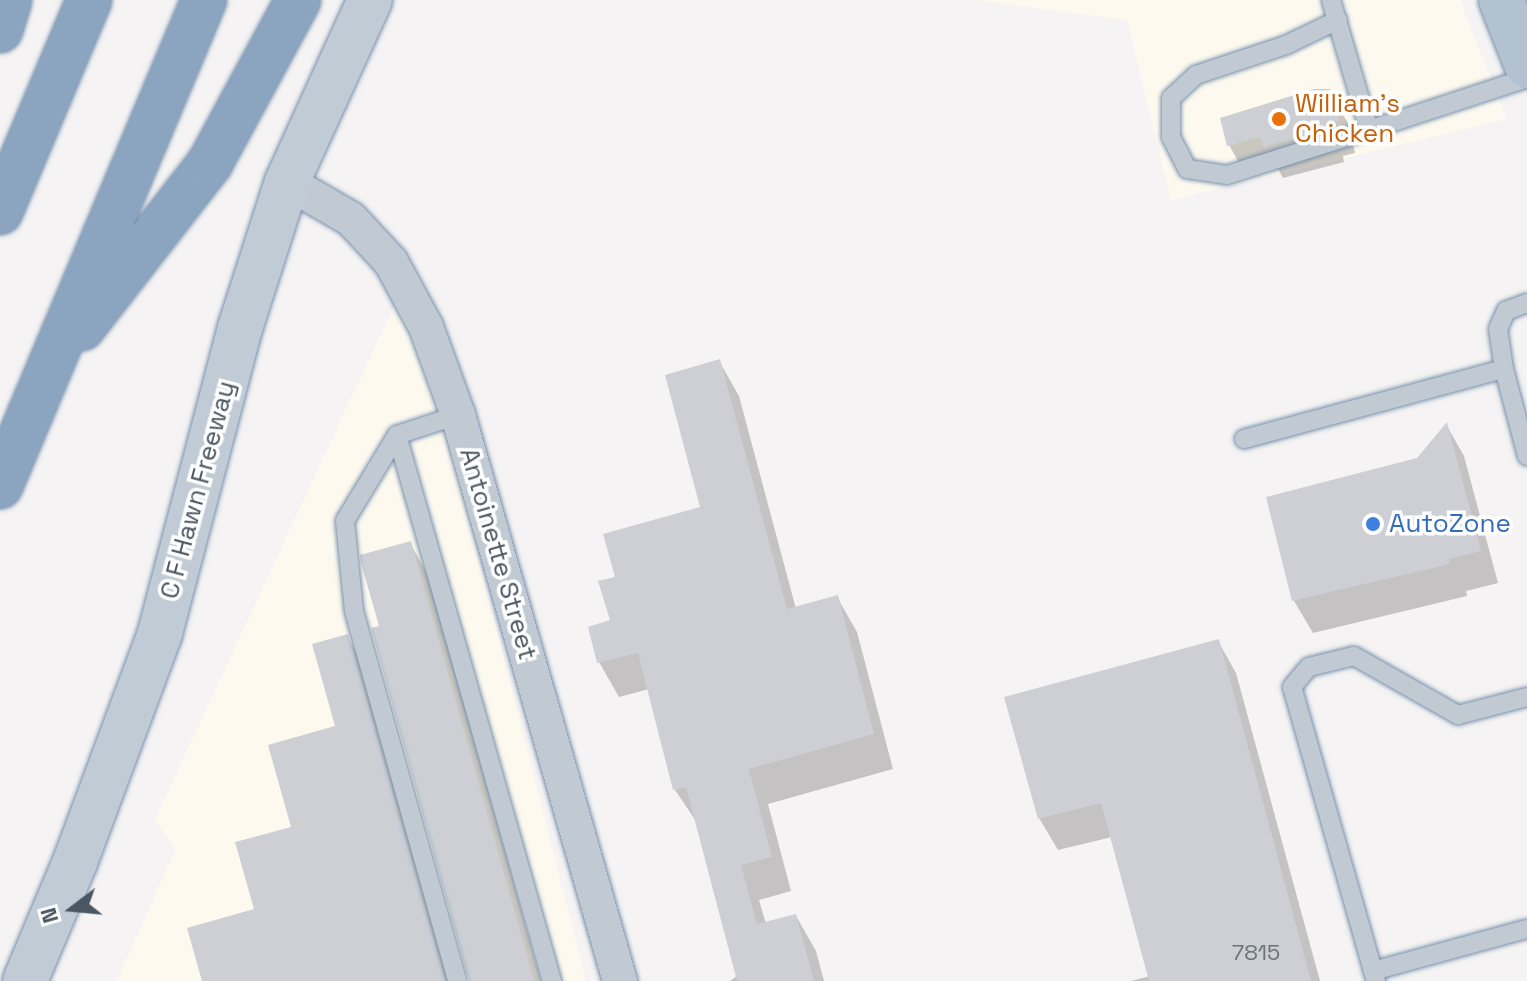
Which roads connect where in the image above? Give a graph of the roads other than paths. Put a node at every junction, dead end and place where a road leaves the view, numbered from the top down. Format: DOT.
graph roads {
  1 [pos="9,0"];
  2 [pos="89,0"];
  3 [pos="204,0"];
  4 [pos="298,0"];
  5 [pos="370,0"];
  6 [pos="1331,0"];
  7 [pos="1501,0"];
  8 [pos="1338,20"];
  9 [pos="0,30"];
  10 [pos="1527,66"];
  11 [pos="1527,78"];
  12 [pos="1369,130"];
  13 [pos="287,182"];
  14 [pos="0,212"];
  15 [pos="1527,303"];
  16 [pos="1504,369"];
  17 [pos="48,373"];
  18 [pos="458,415"];
  19 [pos="397,435"];
  20 [pos="1244,439"];
  21 [pos="1527,456"];
  22 [pos="0,486"];
  23 [pos="1527,697"];
  24 [pos="1527,929"];
  25 [pos="1374,976"];
  26 [pos="25,981"];
  27 [pos="457,981"];
  28 [pos="552,981"];
  29 [pos="620,981"];
  1 -- 9 [label="highway"];
  2 -- 14 [label="highway"];
  3 -- 17 [label="highway"];
  4 -- 17 [label="highway"];
  5 -- 13 [label="main road, C F Hawn Freeway"];
  6 -- 8 [label="lane"];
  7 -- 10 [label="main road"];
  8 -- 12 [label="lane"];
  8 -- 12 [label="lane"];
  11 -- 12 [label="lane"];
  13 -- 18 [label="street, Antoinette Street"];
  13 -- 26 [label="main road, C F Hawn Freeway"];
  15 -- 16 [label="lane"];
  16 -- 20 [label="lane"];
  16 -- 21 [label="lane"];
  17 -- 22 [label="highway"];
  18 -- 19 [label="lane"];
  18 -- 29 [label="street, Antoinette Street"];
  19 -- 27 [label="lane"];
  19 -- 28 [label="lane"];
  23 -- 25 [label="lane"];
  24 -- 25 [label="lane"];
}
